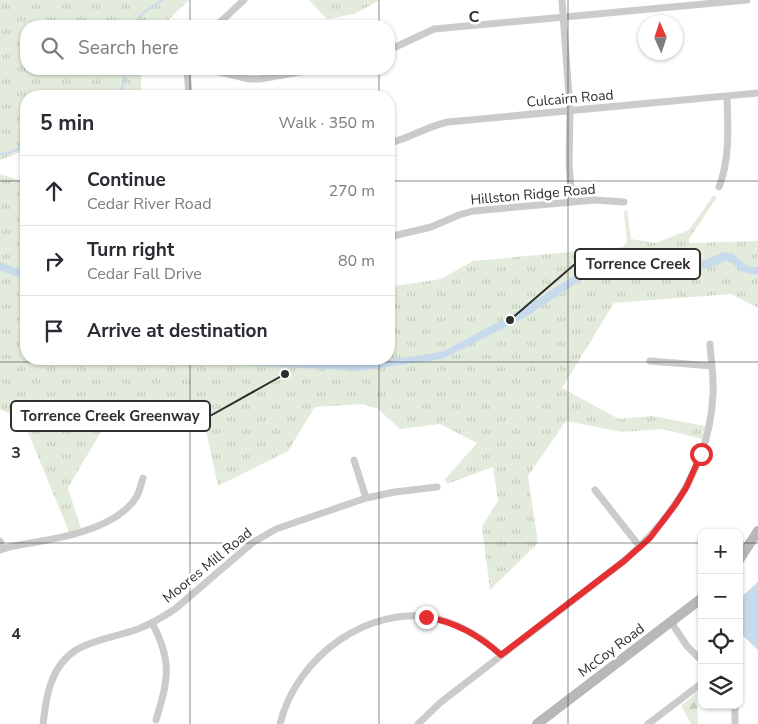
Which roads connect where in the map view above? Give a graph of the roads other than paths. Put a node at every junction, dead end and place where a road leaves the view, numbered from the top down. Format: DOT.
graph roads {
  1 [pos="244,0"];
  2 [pos="562,0"];
  3 [pos="747,0"];
  4 [pos="562,18"];
  5 [pos="222,20"];
  6 [pos="395,47"];
  7 [pos="186,75"];
  8 [pos="233,75"];
  9 [pos="282,75"];
  10 [pos="188,90"];
  11 [pos="758,93"];
  12 [pos="727,97"];
  13 [pos="570,110"];
  14 [pos="395,142"];
  15 [pos="719,188"];
  16 [pos="572,202"];
  17 [pos="624,202"];
  18 [pos="395,236"];
  19 [pos="710,344"];
  20 [pos="650,361"];
  21 [pos="712,366"];
  22 [pos="354,460"];
  23 [pos="143,478"];
  24 [pos="437,487"];
  25 [pos="595,490"];
  26 [pos="366,498"];
  27 [pos="758,532"];
  28 [pos="0,541"];
  29 [pos="640,547"];
  30 [pos="2,549"];
  31 [pos="743,554"];
  32 [pos="698,601"];
  33 [pos="671,622"];
  34 [pos="152,623"];
  35 [pos="501,655"];
  36 [pos="698,657"];
  37 [pos="698,686"];
  38 [pos="735,709"];
  39 [pos="156,720"];
  40 [pos="42,724"];
  41 [pos="280,724"];
  42 [pos="418,724"];
  43 [pos="536,724"];
  44 [pos="648,724"];
  45 [pos="735,724"];
  1 -- 5 [label="street"];
  2 -- 4 [label="street"];
  3 -- 4 [label="street"];
  4 -- 6 [label="street"];
  4 -- 13 [label="street"];
  7 -- 10 [label="street"];
  8 -- 9 [label="street"];
  11 -- 12 [label="street, Culcairn Road"];
  12 -- 13 [label="street, Culcairn Road"];
  12 -- 15 [label="street"];
  13 -- 14 [label="street, Culcairn Road"];
  13 -- 16 [label="street"];
  16 -- 17 [label="street, Hillston Ridge Road"];
  16 -- 18 [label="street, Hillston Ridge Road"];
  19 -- 21 [label="street"];
  20 -- 21 [label="street"];
  21 -- 29 [label="street"];
  22 -- 26 [label="street"];
  23 -- 30 [label="street"];
  24 -- 26 [label="street, Moores Mill Road"];
  25 -- 29 [label="street"];
  26 -- 34 [label="street, Moores Mill Road"];
  27 -- 31 [label="main road"];
  28 -- 30 [label="street"];
  29 -- 35 [label="street"];
  32 -- 33 [label="main road, McCoy Road"];
  33 -- 36 [label="street"];
  33 -- 43 [label="main road, McCoy Road"];
  34 -- 39 [label="street"];
  34 -- 40 [label="street, Moores Mill Road"];
  35 -- 41 [label="street"];
  35 -- 42 [label="street"];
  37 -- 44 [label="street"];
  38 -- 45 [label="street"];
}
